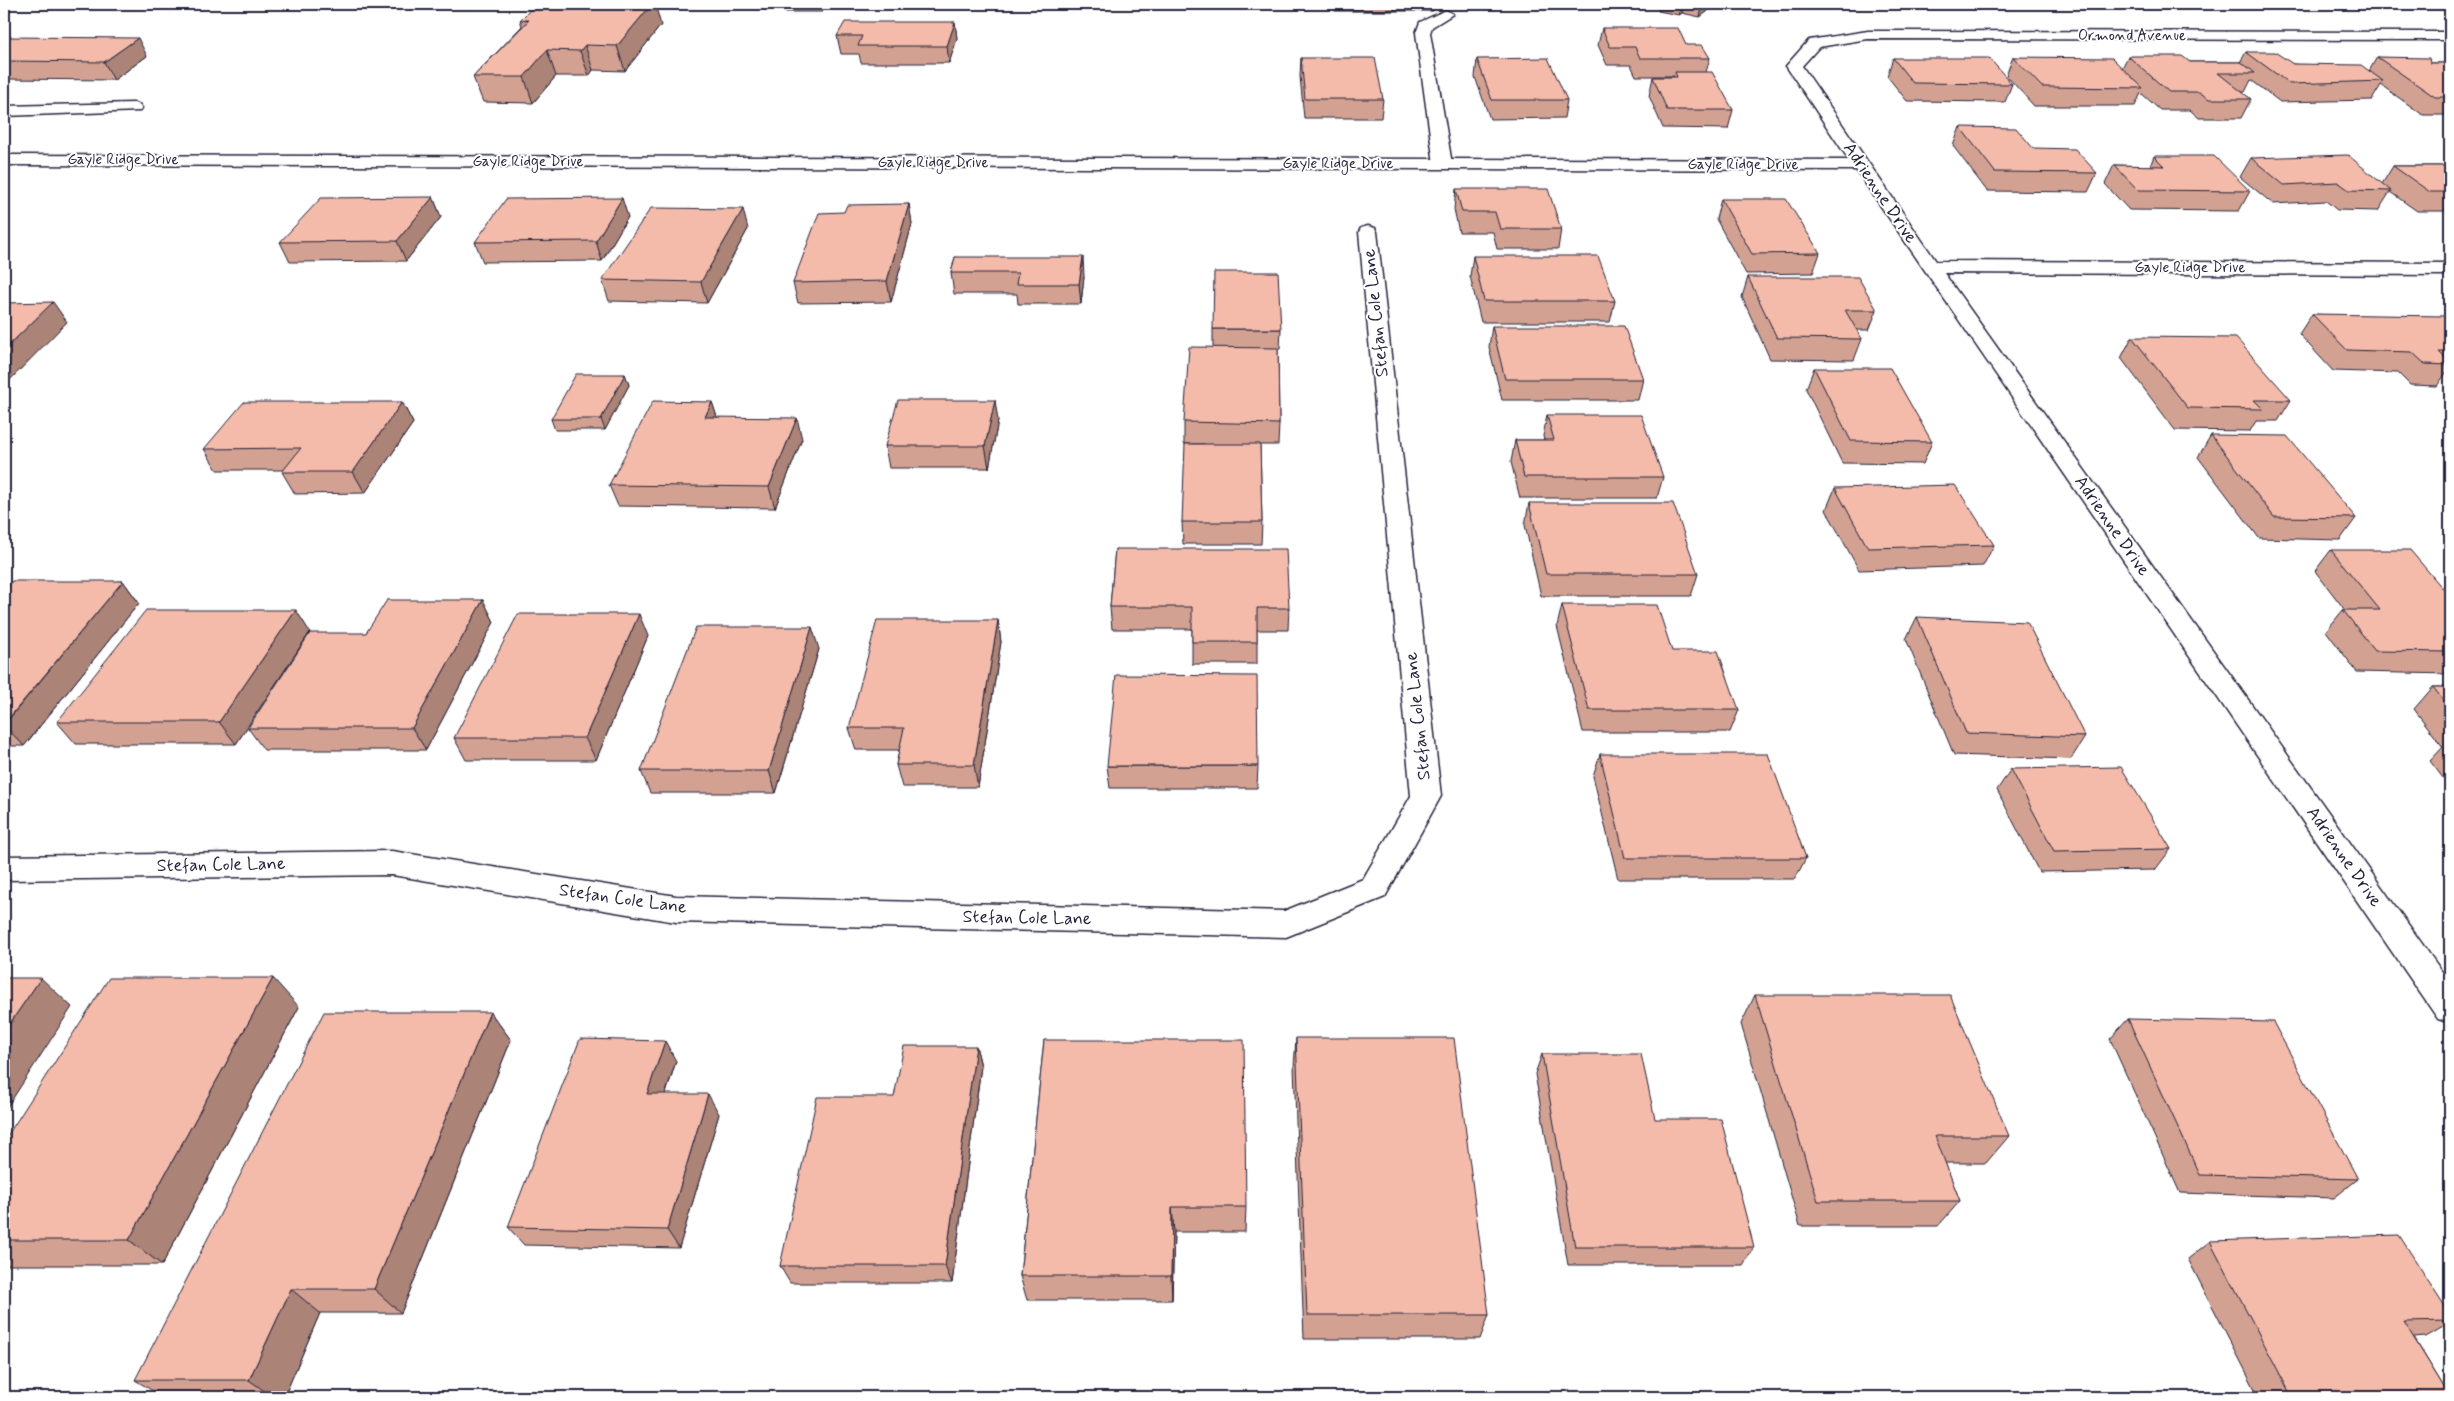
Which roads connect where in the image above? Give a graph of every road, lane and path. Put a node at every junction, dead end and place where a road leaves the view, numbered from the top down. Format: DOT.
graph roads {
  1 [pos="1446,14"];
  2 [pos="2450,36"];
  3 [pos="1814,43"];
  4 [pos="134,108"];
  5 [pos="4,111"];
  6 [pos="4,160"];
  7 [pos="1443,164"];
  8 [pos="1861,165"];
  9 [pos="1368,232"];
  10 [pos="1930,267"];
  11 [pos="2450,268"];
  12 [pos="4,868"];
  13 [pos="2450,1009"];
  1 -- 7 [label="street"];
  2 -- 3 [label="street, Ormond Avenue"];
  3 -- 8 [label="street, Adrienne Drive"];
  4 -- 5 [label="street"];
  6 -- 7 [label="street, Gayle Ridge Drive"];
  7 -- 8 [label="street, Gayle Ridge Drive"];
  8 -- 10 [label="street, Adrienne Drive"];
  9 -- 12 [label="street, Stefan Cole Lane"];
  10 -- 11 [label="street, Gayle Ridge Drive"];
  10 -- 13 [label="street, Adrienne Drive"];
}
